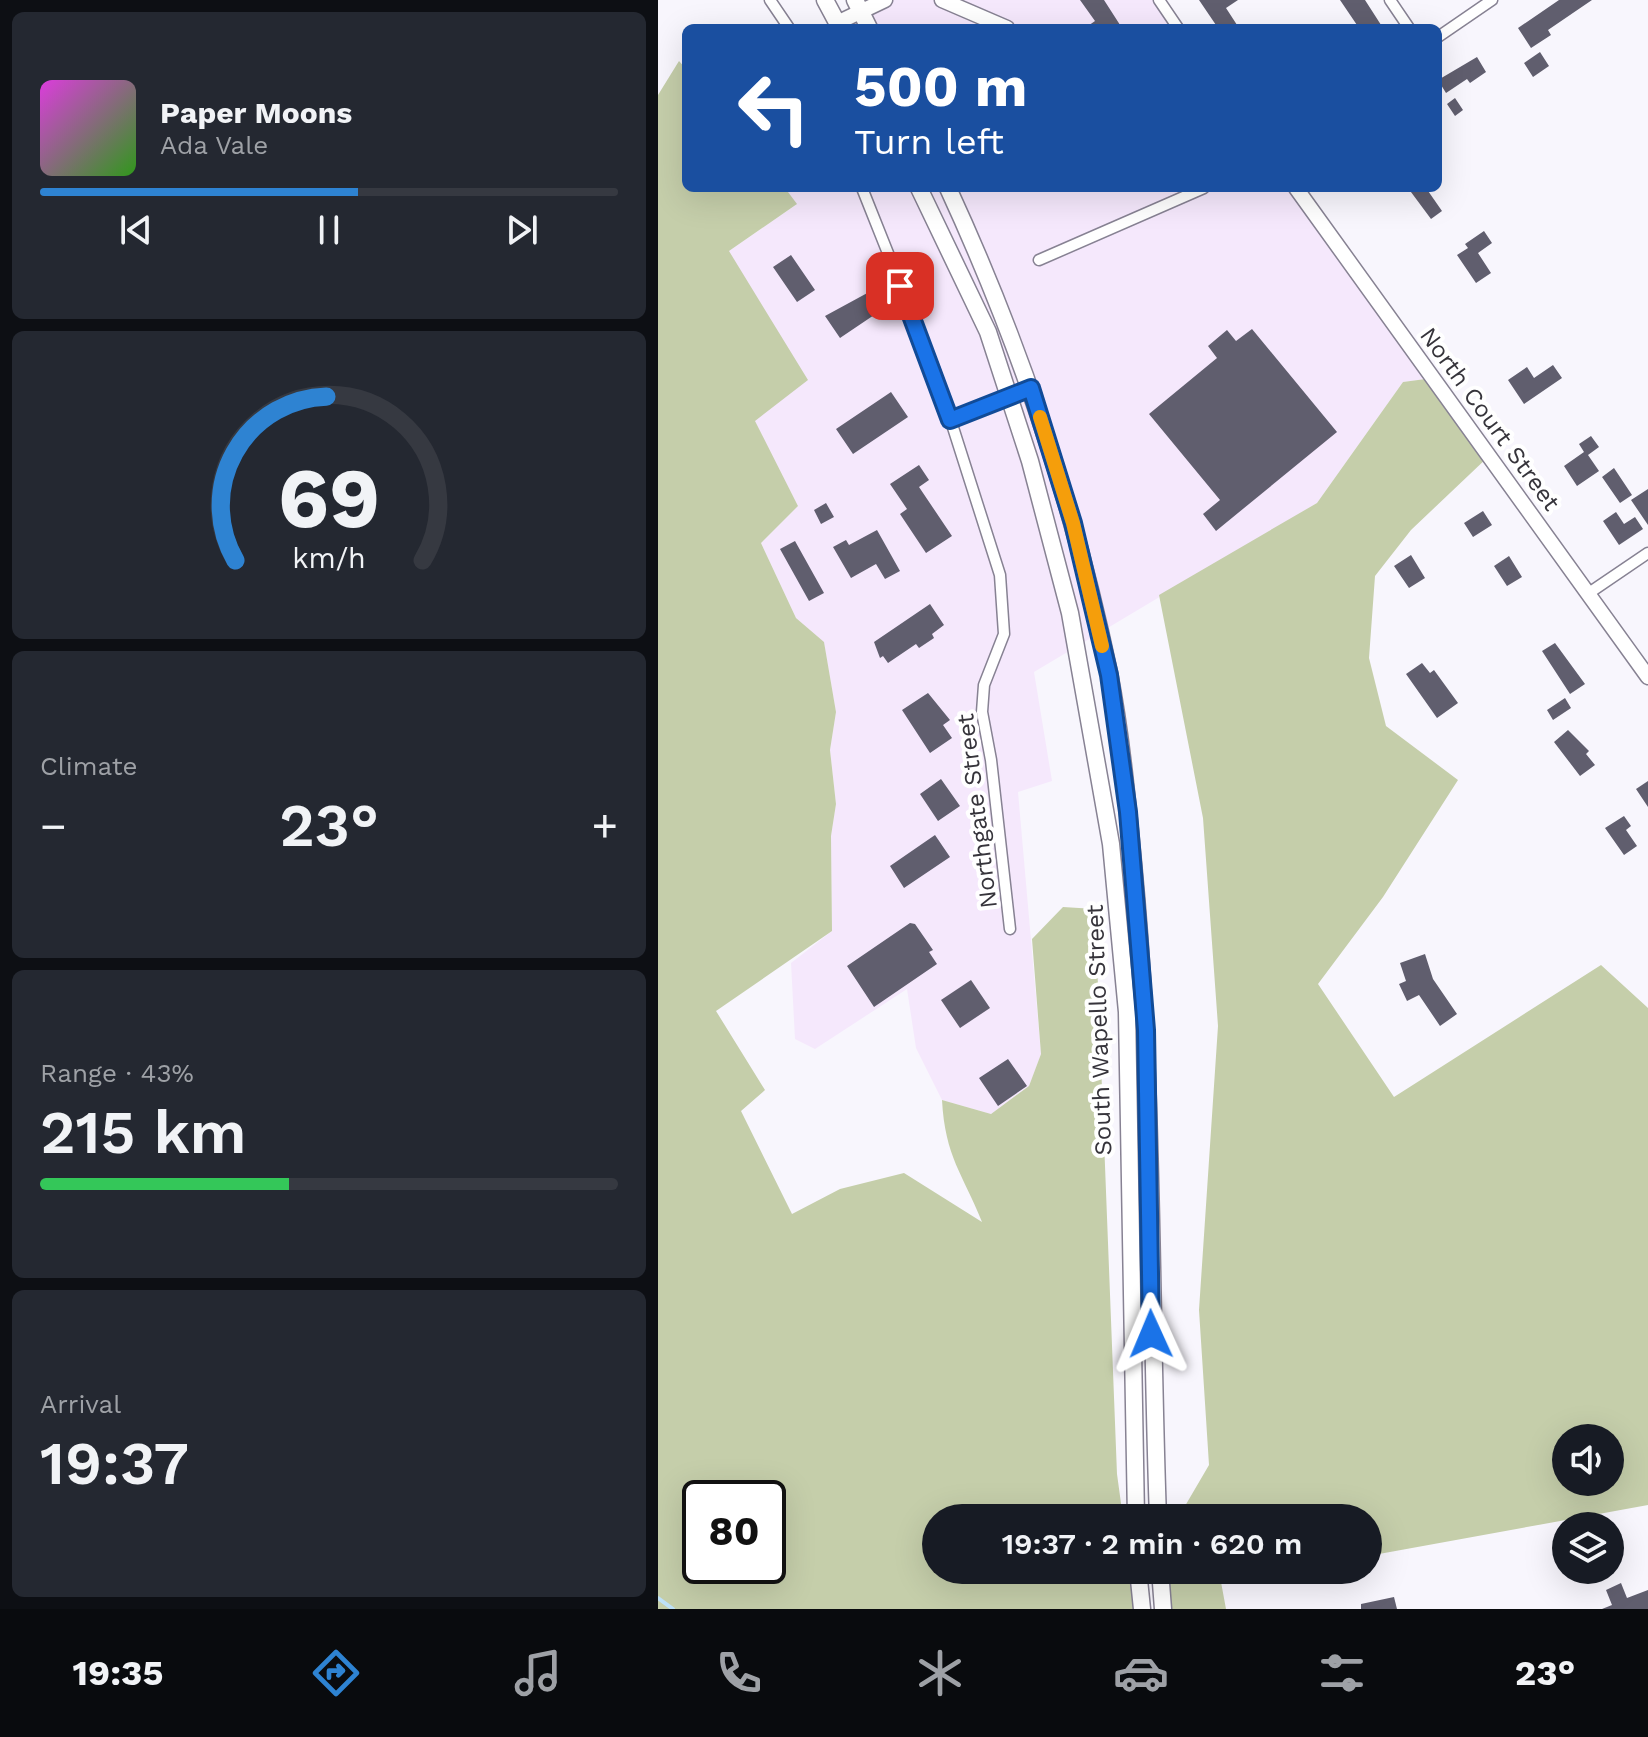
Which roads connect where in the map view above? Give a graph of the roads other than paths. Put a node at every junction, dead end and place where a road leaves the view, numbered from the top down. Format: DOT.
graph roads {
  1 [pos="770,0"];
  2 [pos="825,0"];
  3 [pos="885,0"];
  4 [pos="942,0"];
  5 [pos="1159,0"];
  6 [pos="1390,0"];
  7 [pos="1492,0"];
  8 [pos="857,5"];
  9 [pos="786,24"];
  10 [pos="834,24"];
  11 [pos="837,24"];
  12 [pos="867,24"];
  13 [pos="998,24"];
  14 [pos="1175,24"];
  15 [pos="1406,24"];
  16 [pos="1442,34"];
  17 [pos="864,192"];
  18 [pos="921,192"];
  19 [pos="950,192"];
  20 [pos="1195,192"];
  21 [pos="1299,192"];
  22 [pos="1039,260"];
  23 [pos="1031,388"];
  24 [pos="1006,398"];
  25 [pos="950,420"];
  26 [pos="1648,553"];
  27 [pos="1589,593"];
  28 [pos="1648,677"];
  29 [pos="1010,929"];
  30 [pos="1136,1504"];
  31 [pos="1158,1504"];
  32 [pos="1139,1584"];
  33 [pos="1161,1584"];
  34 [pos="1142,1609"];
  35 [pos="1163,1609"];
  1 -- 9 [label="street"];
  2 -- 10 [label="highway"];
  3 -- 8 [label="main road"];
  4 -- 13 [label="main road"];
  5 -- 14 [label="street"];
  6 -- 15 [label="street"];
  7 -- 16 [label="street"];
  8 -- 11 [label="main road"];
  8 -- 12 [label="highway"];
  17 -- 25 [label="street, Northgate Street"];
  18 -- 24 [label="highway, South Wapello Street"];
  19 -- 23 [label="highway"];
  20 -- 22 [label="street"];
  21 -- 27 [label="main road, North Court Street"];
  23 -- 24 [label="street"];
  23 -- 31 [label="highway"];
  24 -- 25 [label="street"];
  24 -- 30 [label="highway, South Wapello Street"];
  25 -- 29 [label="street, Northgate Street"];
  26 -- 27 [label="street"];
  27 -- 28 [label="main road, North Court Street"];
  32 -- 34 [label="highway"];
  33 -- 35 [label="highway"];
}
